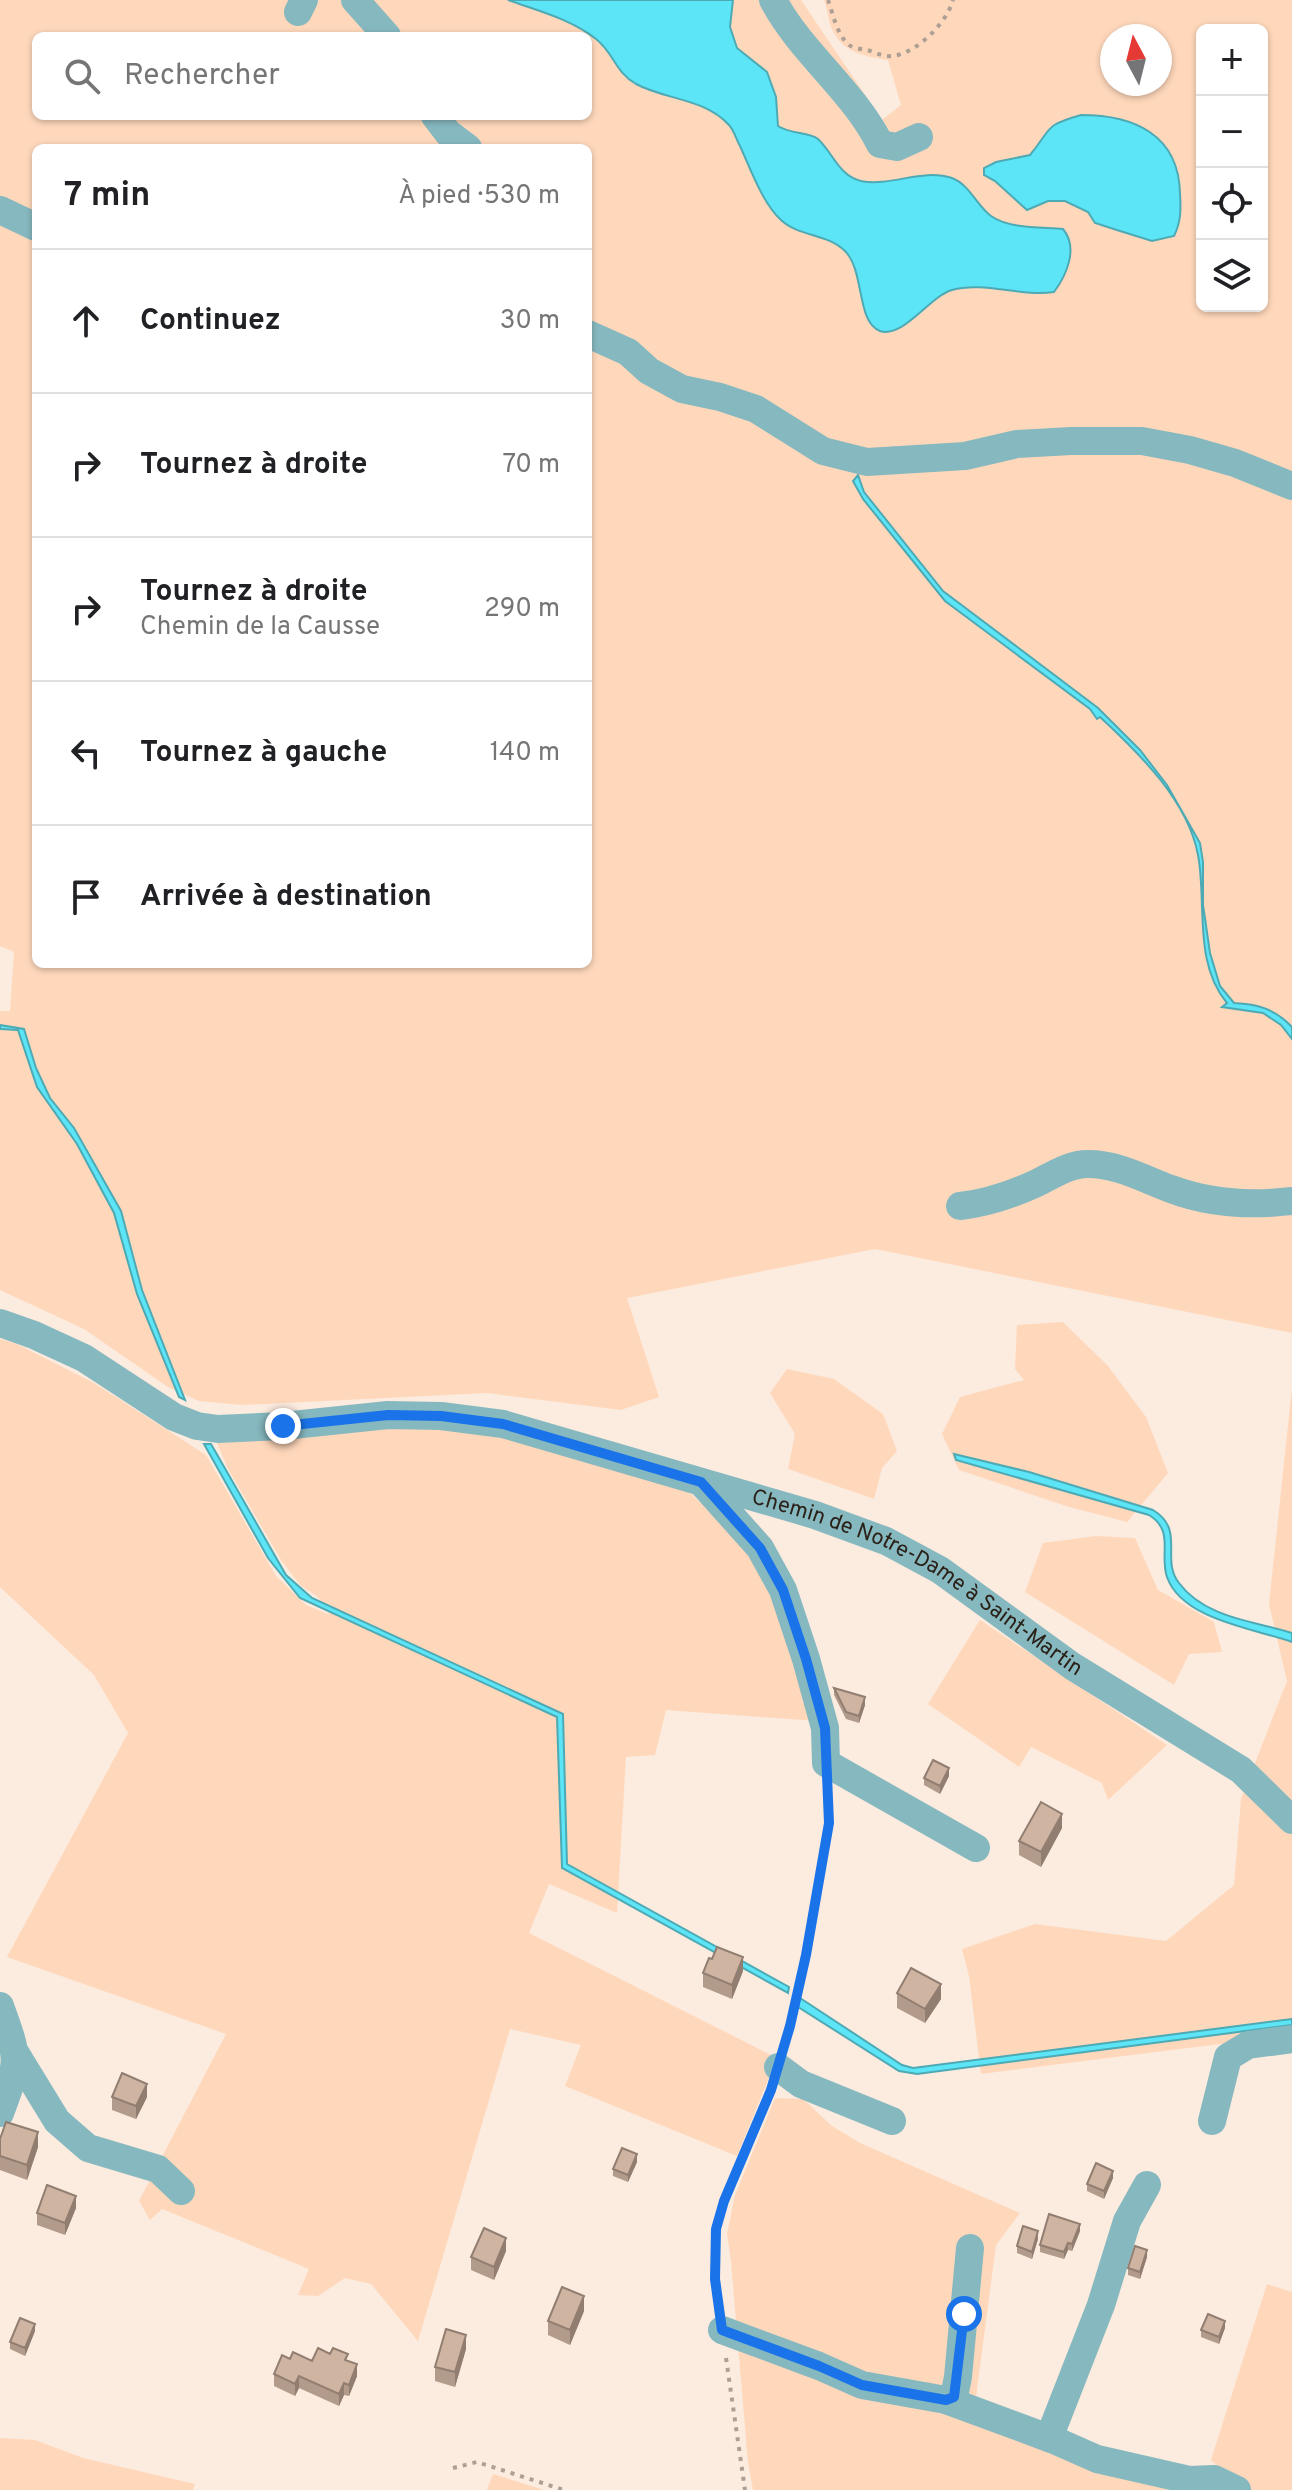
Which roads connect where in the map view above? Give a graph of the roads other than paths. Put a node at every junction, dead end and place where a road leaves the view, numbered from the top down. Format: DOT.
graph roads {
  1 [pos="355,0"];
  2 [pos="773,0"];
  3 [pos="383,32"];
  4 [pos="438,120"];
  5 [pos="919,137"];
  6 [pos="463,144"];
  7 [pos="0,210"];
  8 [pos="32,225"];
  9 [pos="592,336"];
  10 [pos="1292,486"];
  11 [pos="1292,1201"];
  12 [pos="960,1206"];
  13 [pos="0,1323"];
  14 [pos="701,1482"];
  15 [pos="1292,1820"];
  16 [pos="976,1848"];
  17 [pos="0,2006"];
  18 [pos="1292,2039"];
  19 [pos="16,2054"];
  20 [pos="778,2067"];
  21 [pos="0,2113"];
  22 [pos="892,2121"];
  23 [pos="1212,2121"];
  24 [pos="1147,2185"];
  25 [pos="181,2191"];
  26 [pos="970,2248"];
  27 [pos="722,2330"];
  28 [pos="946,2400"];
  29 [pos="1049,2438"];
  30 [pos="1237,2490"];
  1 -- 3 [label="street"];
  2 -- 5 [label="street"];
  4 -- 6 [label="street"];
  7 -- 8 [label="street"];
  9 -- 10 [label="street"];
  11 -- 12 [label="street"];
  13 -- 14 [label="street, Chemin de Notre-Dame à Saint-Martin"];
  14 -- 15 [label="street, Chemin de Notre-Dame à Saint-Martin"];
  14 -- 16 [label="street"];
  17 -- 19 [label="street"];
  18 -- 23 [label="street"];
  19 -- 21 [label="street"];
  19 -- 25 [label="street"];
  20 -- 22 [label="street"];
  24 -- 29 [label="street"];
  26 -- 28 [label="street"];
  27 -- 28 [label="street"];
  28 -- 29 [label="street"];
  29 -- 30 [label="street"];
}
